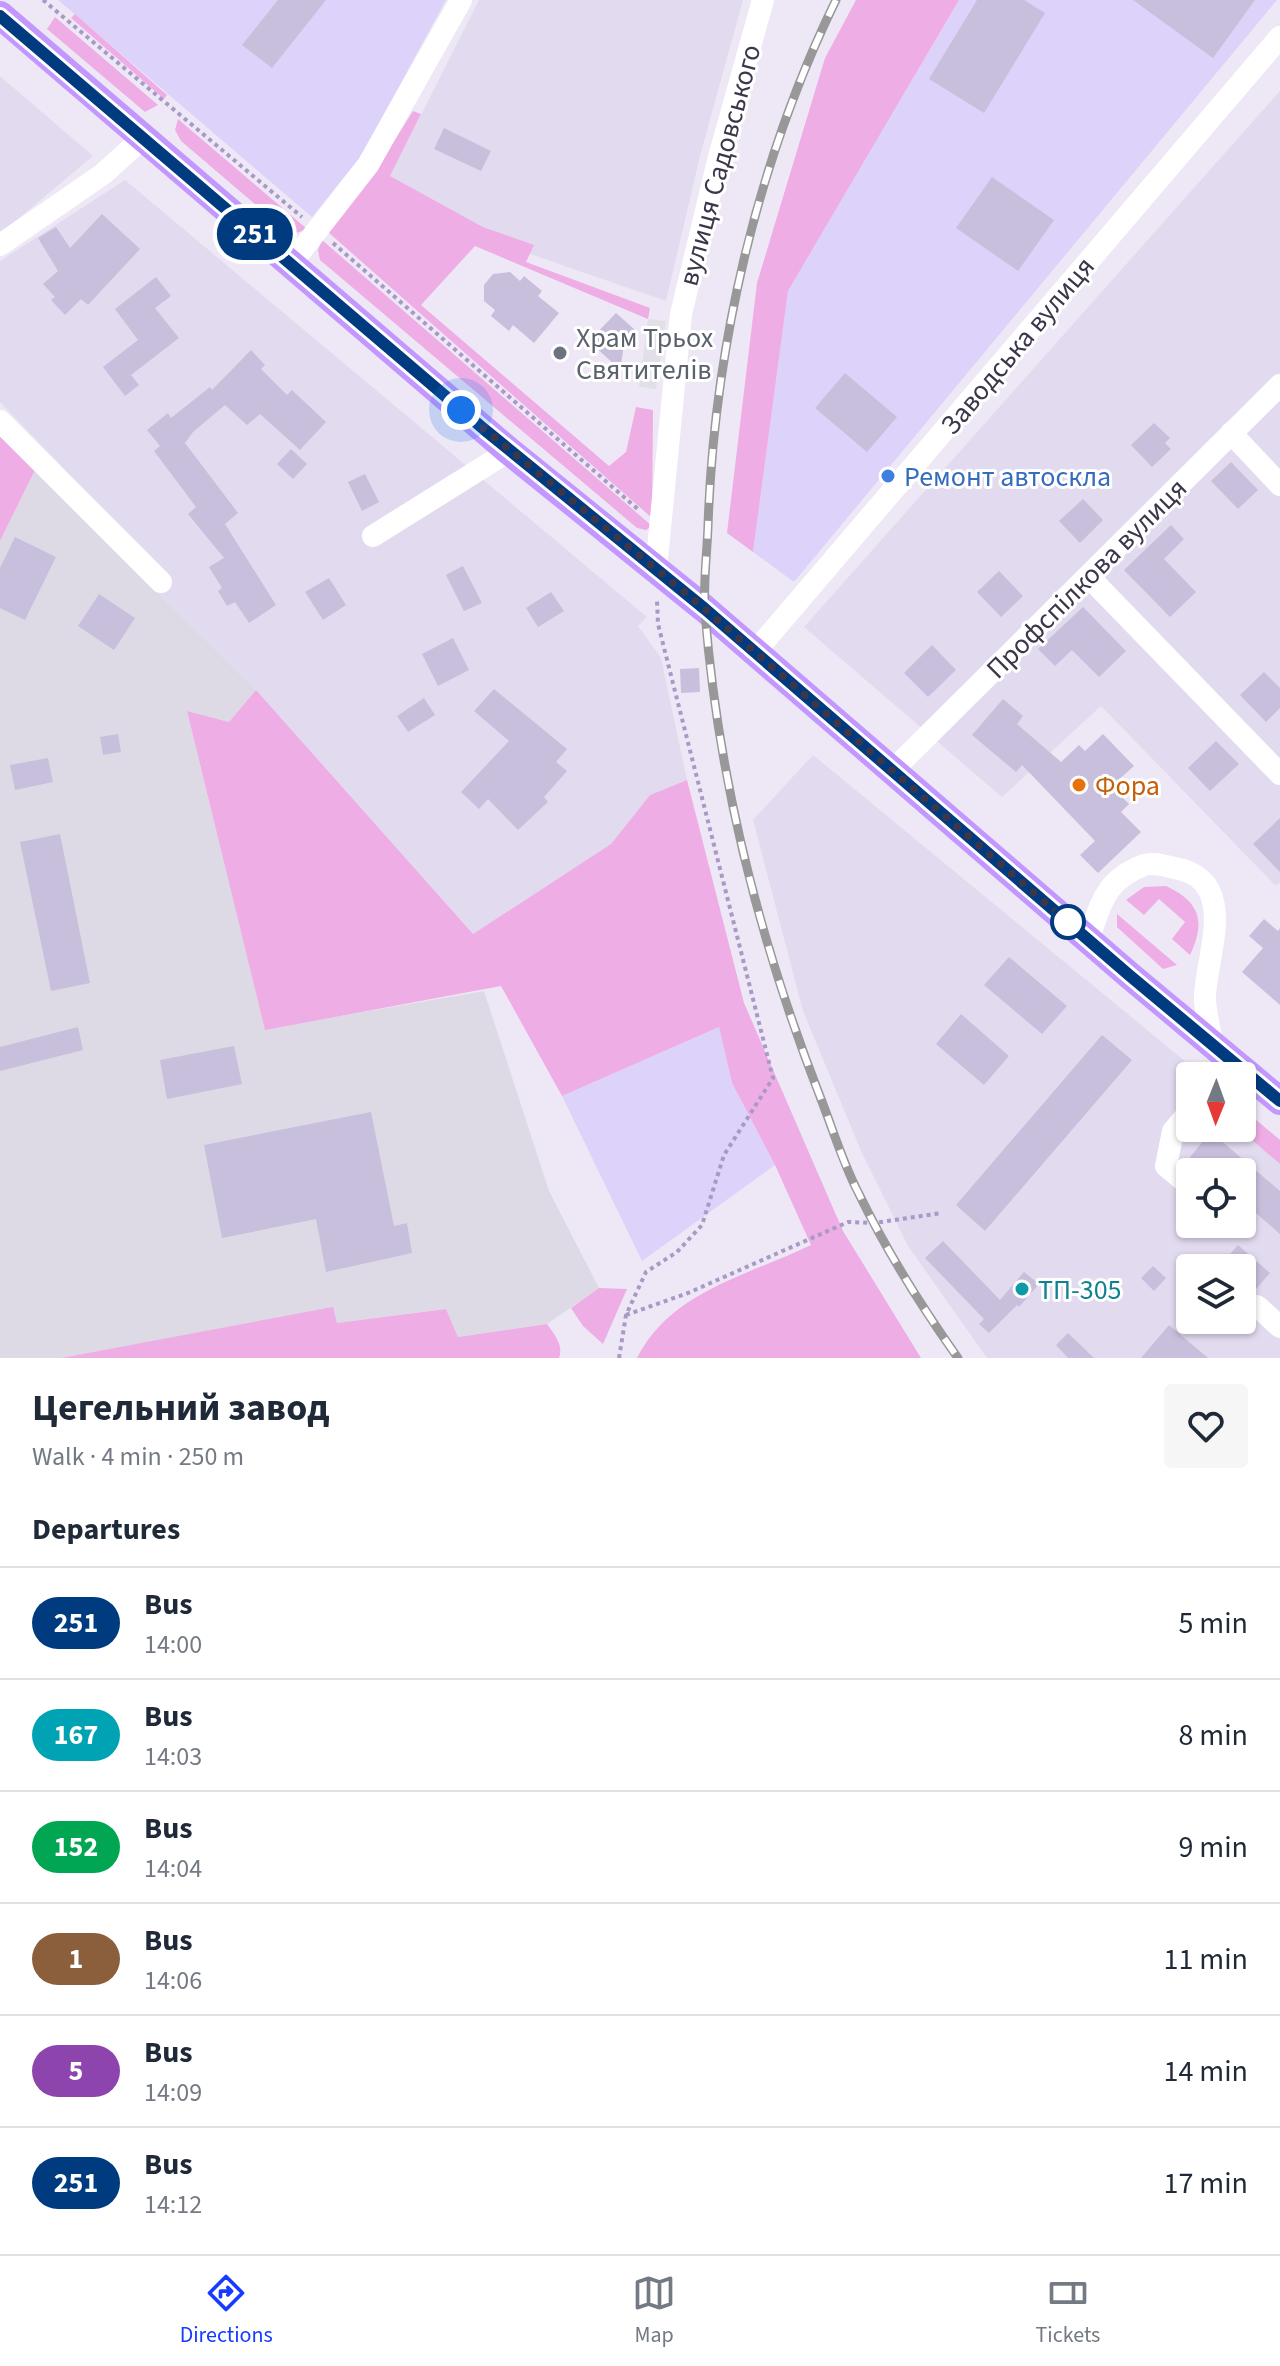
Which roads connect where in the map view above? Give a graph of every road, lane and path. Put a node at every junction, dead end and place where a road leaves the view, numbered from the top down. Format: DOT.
graph roads {
  1 [pos="43,0"];
  2 [pos="461,0"];
  3 [pos="763,0"];
  4 [pos="0,15"];
  5 [pos="1280,37"];
  6 [pos="145,136"];
  7 [pos="318,230"];
  8 [pos="0,245"];
  9 [pos="290,265"];
  10 [pos="1280,385"];
  11 [pos="0,421"];
  12 [pos="1231,433"];
  13 [pos="509,451"];
  14 [pos="1280,485"];
  15 [pos="660,528"];
  16 [pos="373,536"];
  17 [pos="656,569"];
  18 [pos="1088,576"];
  19 [pos="161,582"];
  20 [pos="754,653"];
  21 [pos="893,770"];
  22 [pos="1280,774"];
  23 [pos="1088,940"];
  24 [pos="1222,1060"];
  25 [pos="1280,1101"];
  26 [pos="1176,1127"];
  27 [pos="1176,1174"];
  28 [pos="942,1213"];
  29 [pos="1257,1306"];
  30 [pos="626,1315"];
  31 [pos="1280,1327"];
  32 [pos="619,1358"];
  1 -- 7 [label="path"];
  2 -- 7 [label="street"];
  3 -- 15 [label="street, вулиця Садовського"];
  4 -- 6 [label="main road"];
  5 -- 20 [label="street, Заводська вулиця"];
  6 -- 8 [label="street"];
  6 -- 9 [label="main road"];
  7 -- 9 [label="street"];
  7 -- 15 [label="path"];
  9 -- 13 [label="main road"];
  10 -- 12 [label="street, Профспілкова вулиця"];
  11 -- 19 [label="street"];
  12 -- 14 [label="street"];
  12 -- 18 [label="street, Профспілкова вулиця"];
  13 -- 16 [label="street"];
  13 -- 17 [label="main road"];
  15 -- 17 [label="street, вулиця Садовського"];
  17 -- 20 [label="main road"];
  17 -- 30 [label="path"];
  18 -- 21 [label="street, Профспілкова вулиця"];
  18 -- 22 [label="street"];
  20 -- 21 [label="main road"];
  21 -- 23 [label="main road"];
  23 -- 24 [label="main road"];
  23 -- 24 [label="street"];
  24 -- 25 [label="main road"];
  26 -- 27 [label="street"];
  28 -- 30 [label="path"];
  29 -- 31 [label="street"];
  30 -- 32 [label="path"];
}
